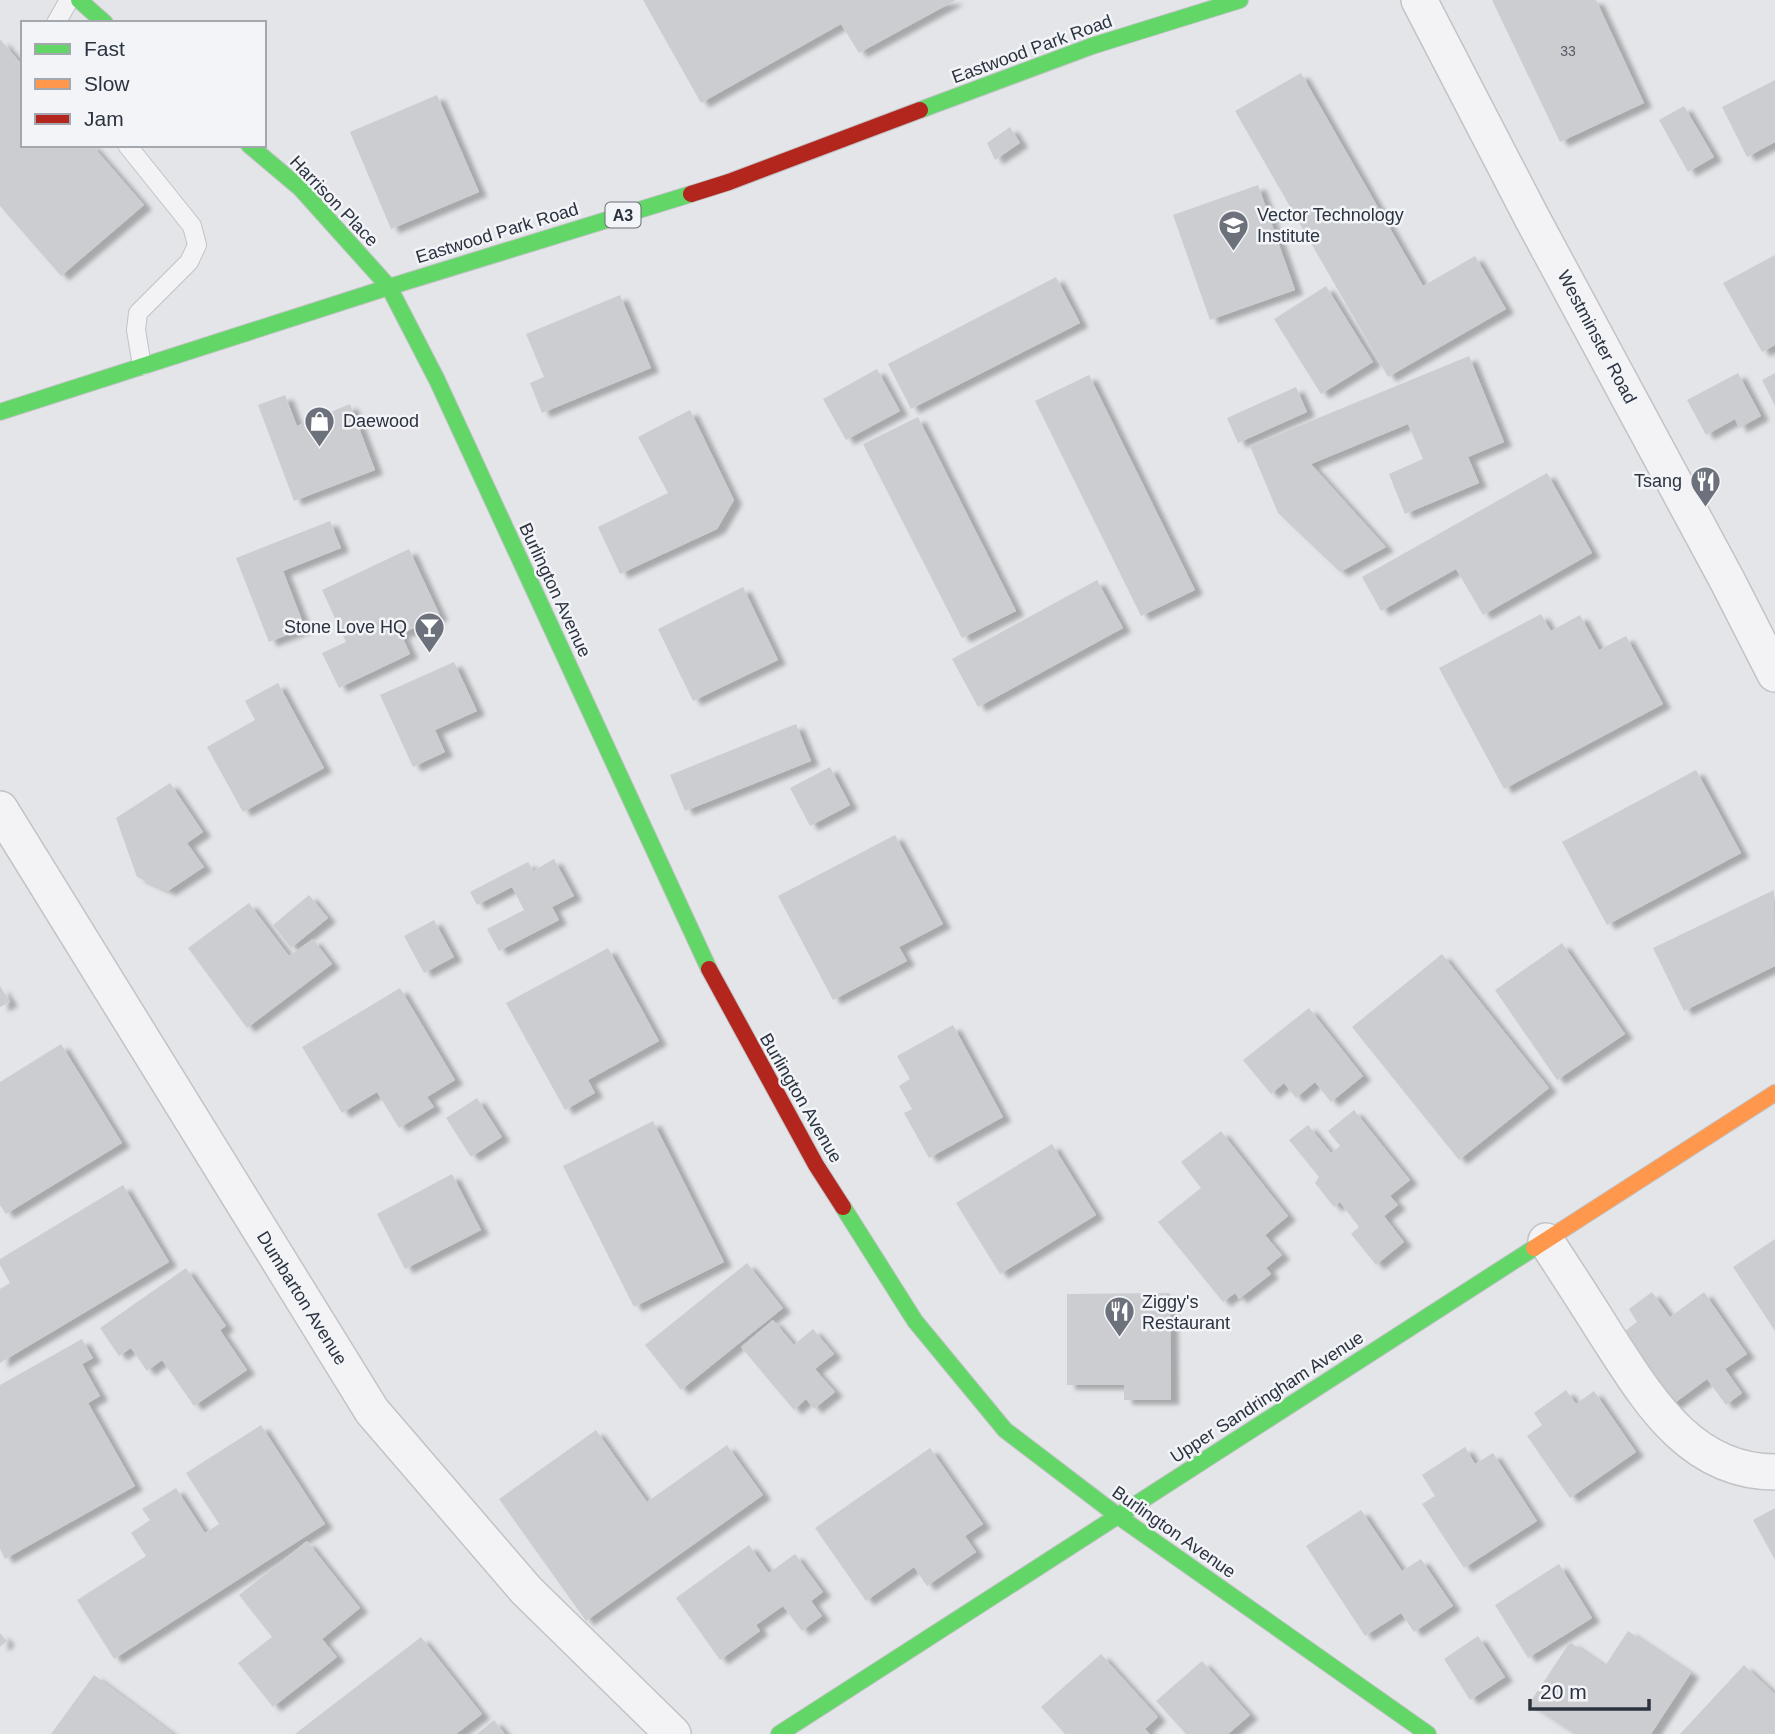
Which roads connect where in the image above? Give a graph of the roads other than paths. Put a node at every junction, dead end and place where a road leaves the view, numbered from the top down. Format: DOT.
graph roads {
  1 [pos="69,0"];
  2 [pos="79,0"];
  3 [pos="1240,0"];
  4 [pos="1419,0"];
  5 [pos="57,21"];
  6 [pos="103,21"];
  7 [pos="129,147"];
  8 [pos="251,147"];
  9 [pos="388,287"];
  10 [pos="142,366"];
  11 [pos="0,412"];
  12 [pos="1775,674"];
  13 [pos="0,809"];
  14 [pos="1775,1093"];
  15 [pos="1546,1241"];
  16 [pos="1775,1472"];
  17 [pos="1118,1516"];
  18 [pos="673,1734"];
  19 [pos="779,1734"];
  20 [pos="1428,1734"];
  1 -- 5 [label="lane"];
  2 -- 6 [label="street"];
  3 -- 9 [label="street, Eastwood Park Road / A3"];
  4 -- 12 [label="street, Westminster Road"];
  7 -- 10 [label="lane"];
  8 -- 9 [label="street, Harrison Place"];
  9 -- 10 [label="street, Eastwood Park Road / A3"];
  9 -- 17 [label="street, Burlington Avenue"];
  10 -- 11 [label="street, Eastwood Park Road / A3"];
  13 -- 18 [label="street, Dumbarton Avenue"];
  14 -- 15 [label="street, Upper Sandringham Avenue"];
  15 -- 16 [label="street"];
  15 -- 17 [label="street, Upper Sandringham Avenue"];
  17 -- 19 [label="street, Upper Sandringham Avenue"];
  17 -- 20 [label="street, Burlington Avenue"];
}
